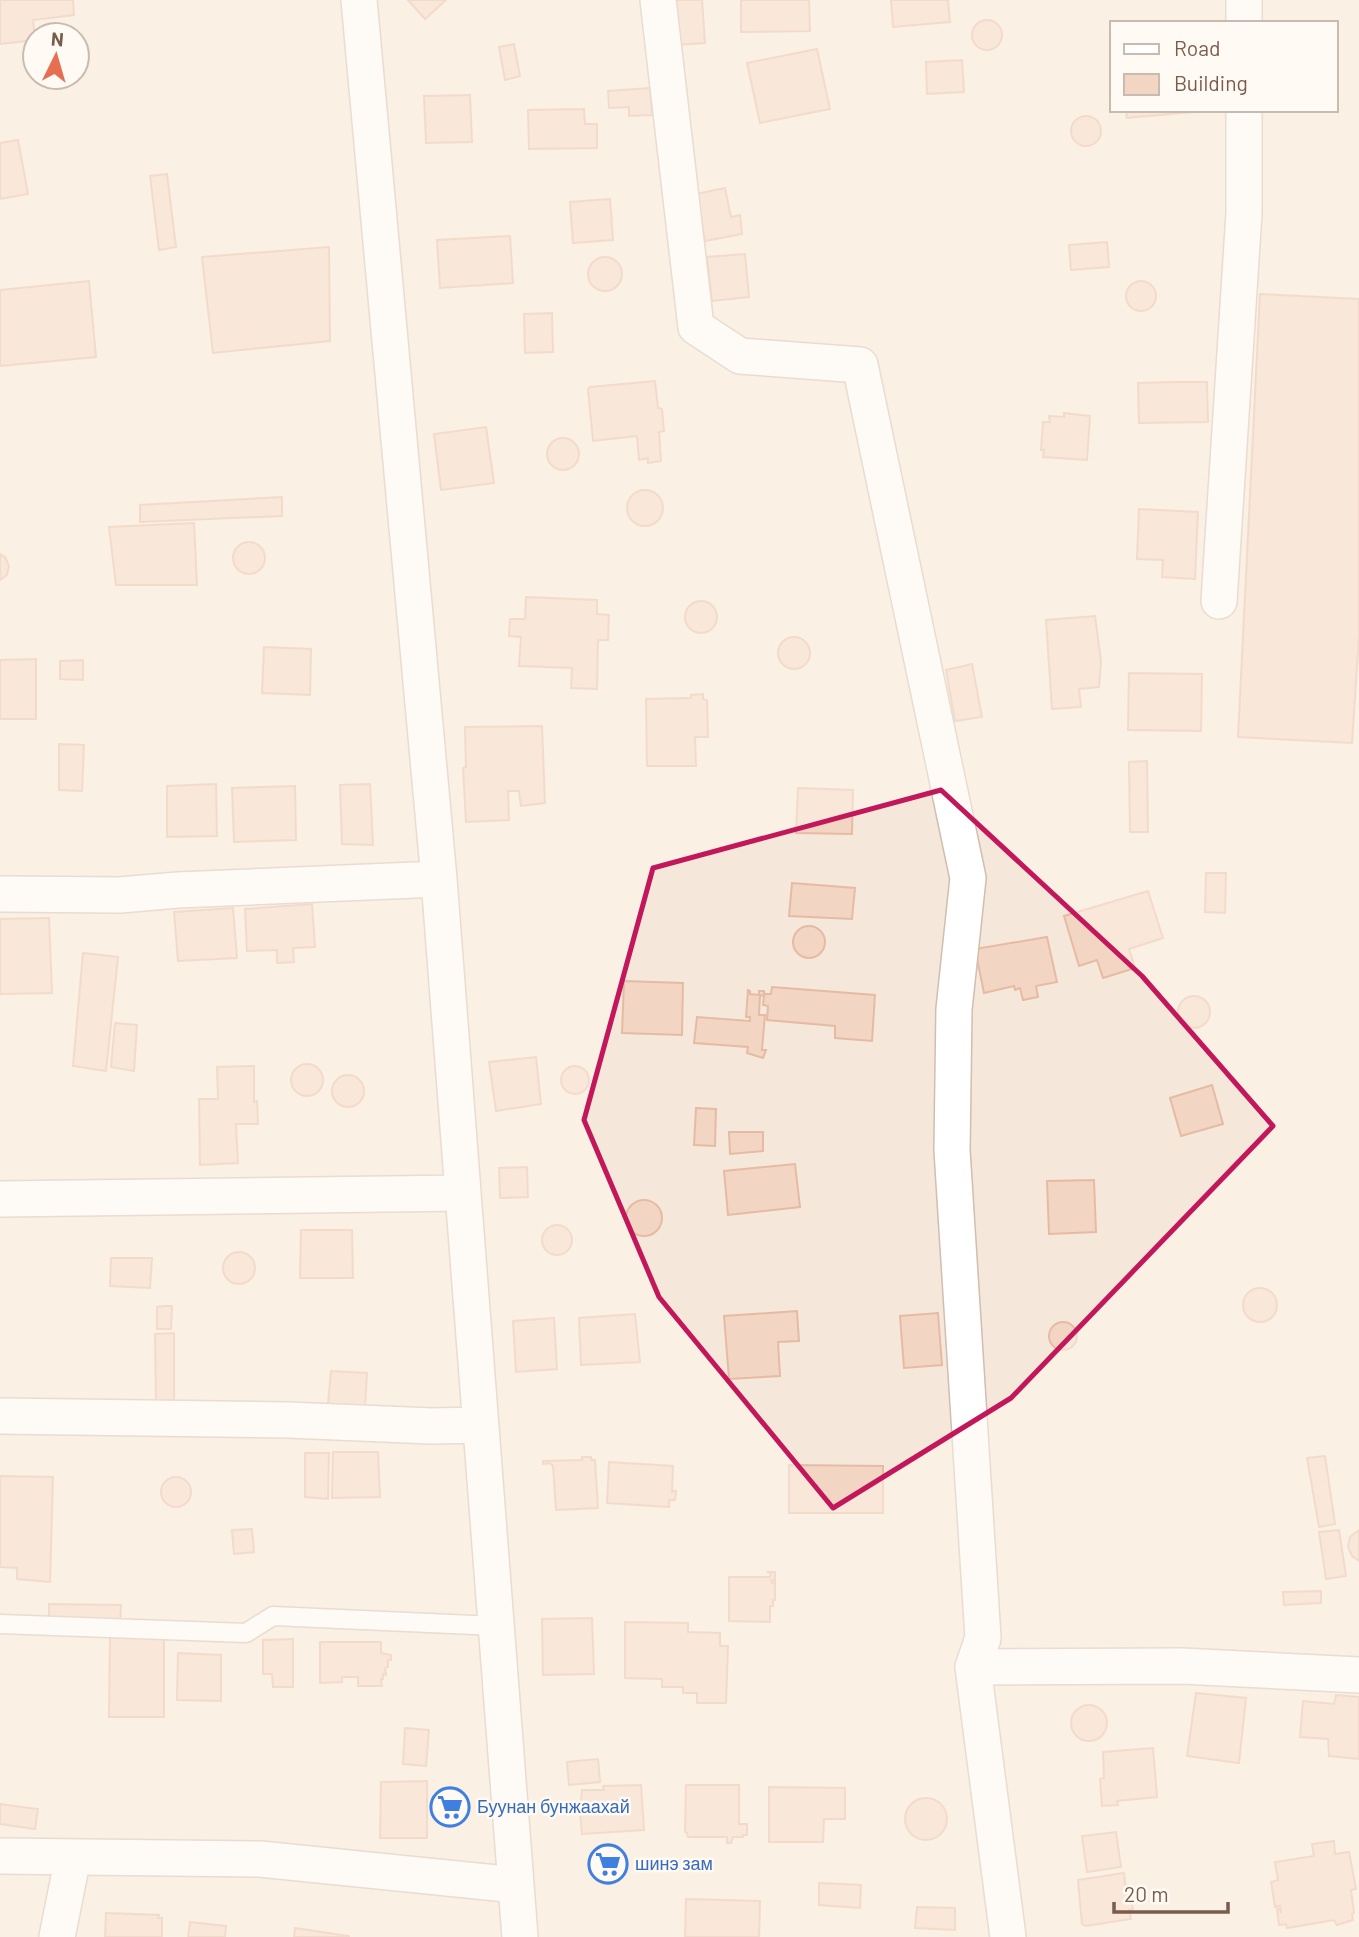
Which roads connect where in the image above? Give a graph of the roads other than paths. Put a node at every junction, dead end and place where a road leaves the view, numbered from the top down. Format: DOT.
graph roads {
  1 [pos="359,0"];
  2 [pos="658,0"];
  3 [pos="1244,0"];
  4 [pos="1244,21"];
  5 [pos="1244,112"];
  6 [pos="1219,601"];
  7 [pos="439,879"];
  8 [pos="0,894"];
  9 [pos="462,1193"];
  10 [pos="0,1199"];
  11 [pos="0,1416"];
  12 [pos="480,1425"];
  13 [pos="0,1624"];
  14 [pos="496,1626"];
  15 [pos="973,1667"];
  16 [pos="1359,1675"];
  17 [pos="0,1856"];
  18 [pos="73,1857"];
  19 [pos="516,1885"];
  20 [pos="57,1937"];
  21 [pos="520,1937"];
  22 [pos="1008,1937"];
  1 -- 7 [label="street"];
  2 -- 15 [label="street"];
  3 -- 4 [label="street"];
  5 -- 6 [label="street"];
  7 -- 8 [label="street"];
  7 -- 9 [label="street"];
  9 -- 10 [label="street"];
  9 -- 12 [label="street"];
  11 -- 12 [label="street"];
  12 -- 14 [label="street"];
  13 -- 14 [label="lane"];
  14 -- 19 [label="street"];
  15 -- 16 [label="street"];
  15 -- 22 [label="street"];
  17 -- 18 [label="street"];
  18 -- 19 [label="street"];
  18 -- 20 [label="street"];
  19 -- 21 [label="street"];
}
